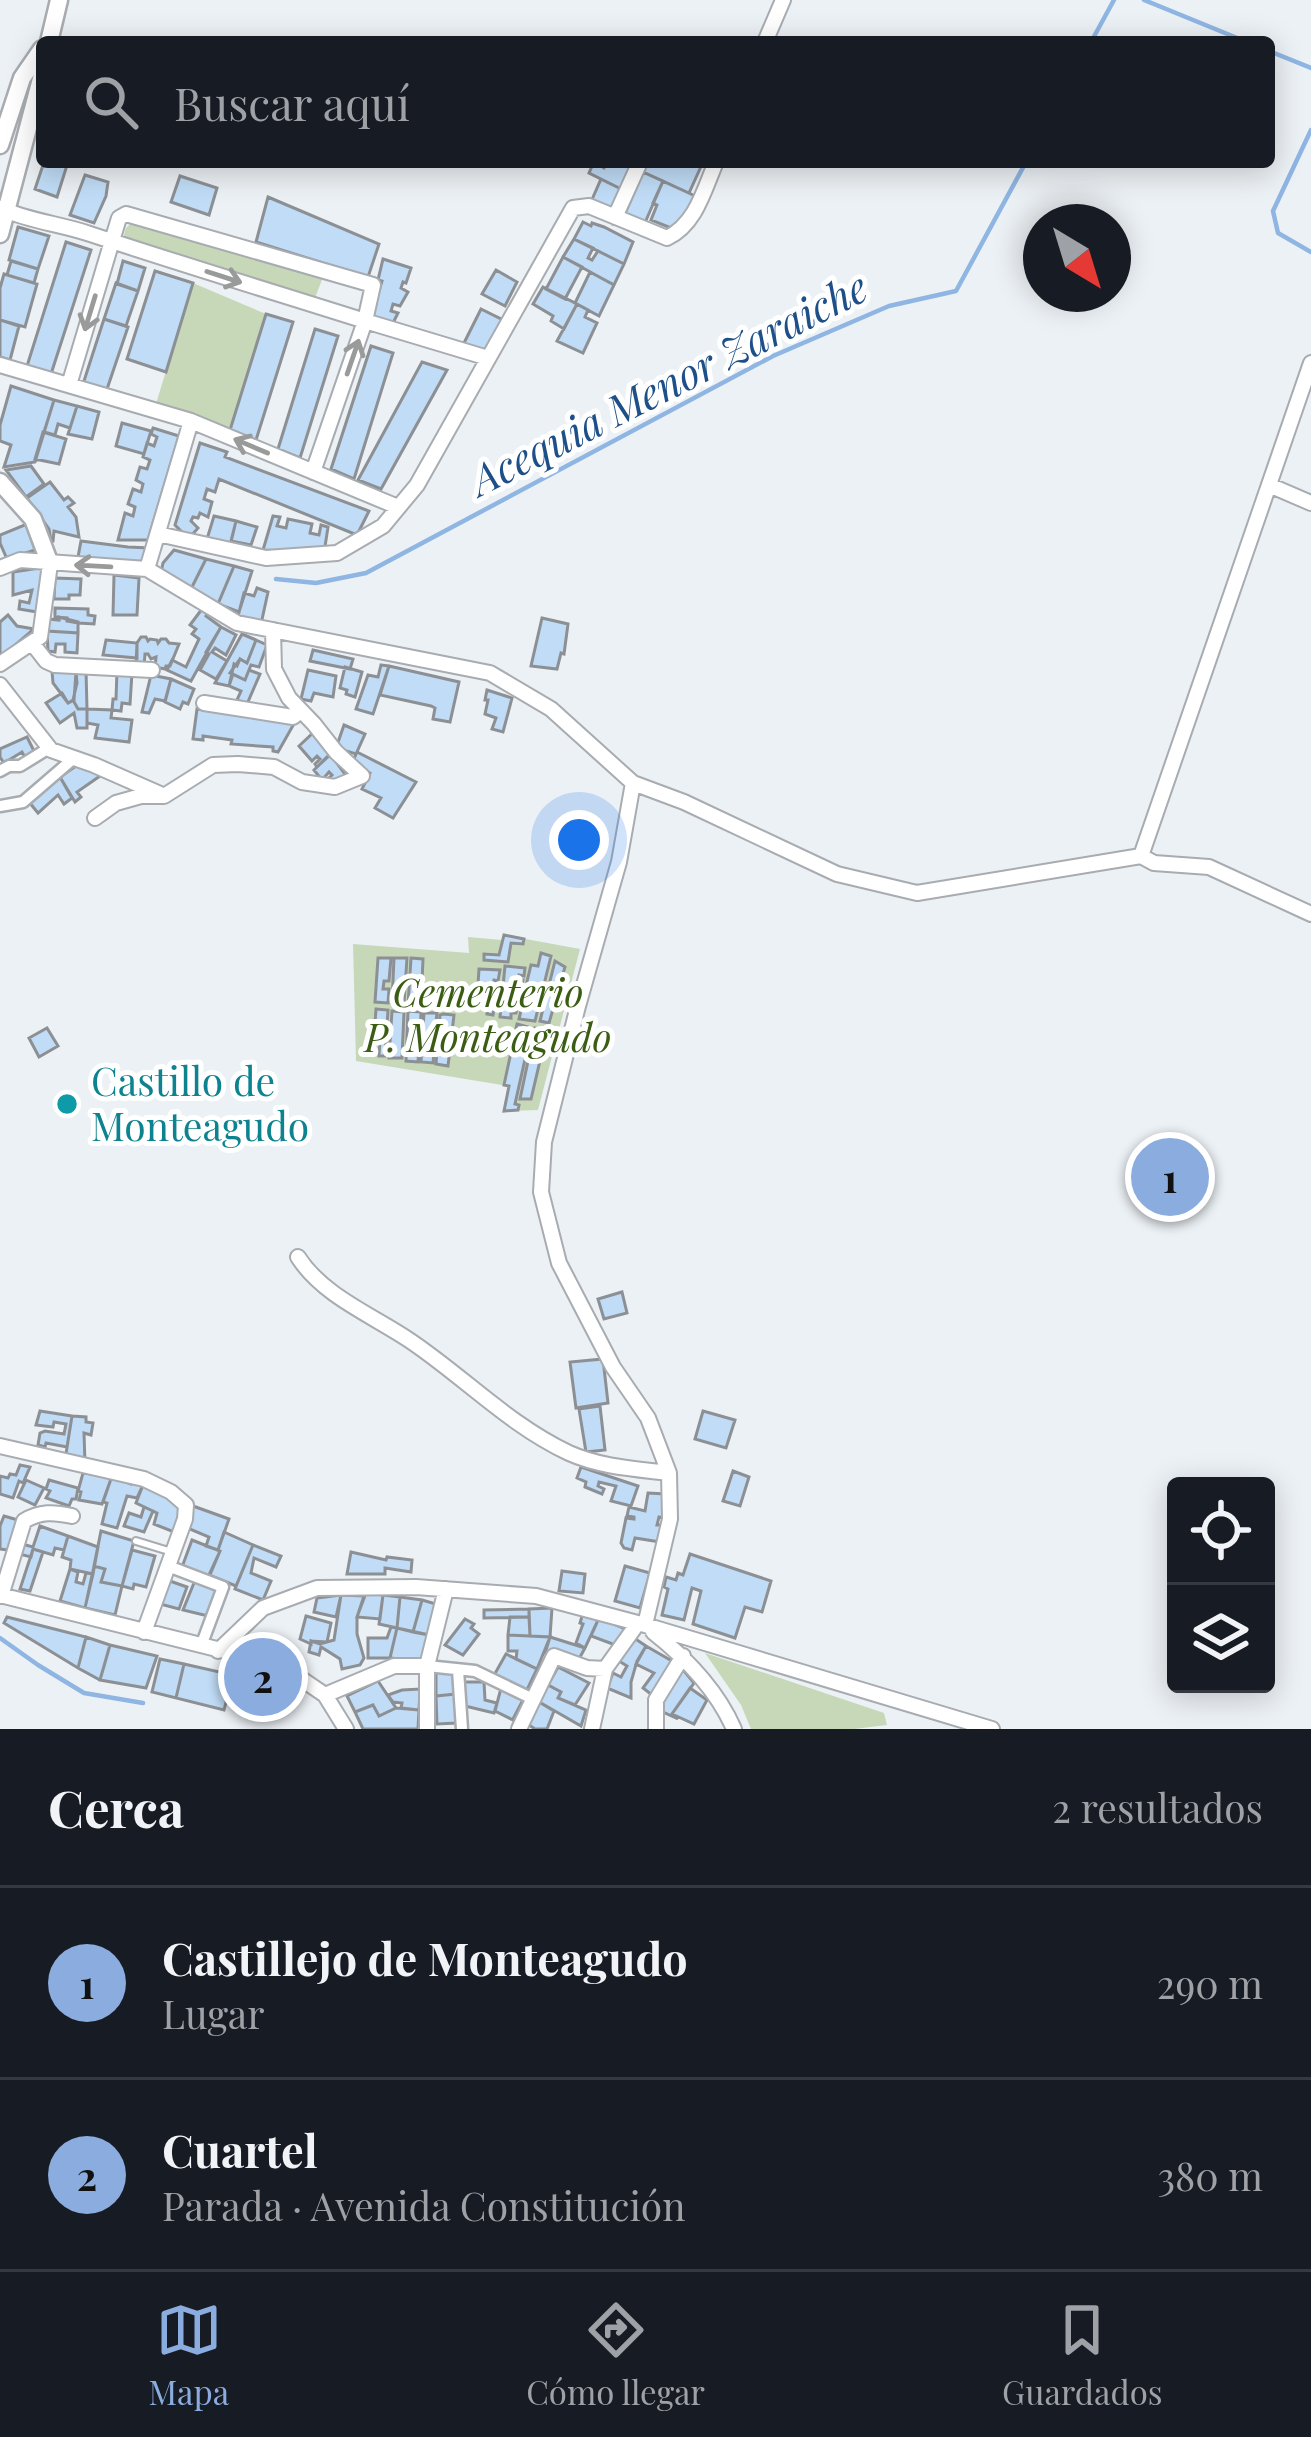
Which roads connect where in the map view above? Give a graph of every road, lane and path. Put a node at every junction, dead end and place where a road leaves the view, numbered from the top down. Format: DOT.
graph roads {
  1 [pos="59,0"];
  2 [pos="783,0"];
  3 [pos="49,36"];
  4 [pos="768,36"];
  5 [pos="36,77"];
  6 [pos="0,145"];
  7 [pos="637,168"];
  8 [pos="713,168"];
  9 [pos="3,210"];
  10 [pos="615,218"];
  11 [pos="0,234"];
  12 [pos="112,241"];
  13 [pos="365,321"];
  14 [pos="488,358"];
  15 [pos="1311,363"];
  16 [pos="0,365"];
  17 [pos="69,385"];
  18 [pos="190,421"];
  19 [pos="313,472"];
  20 [pos="0,482"];
  21 [pos="1270,484"];
  22 [pos="1311,503"];
  23 [pos="398,507"];
  24 [pos="158,533"];
  25 [pos="50,564"];
  26 [pos="0,568"];
  27 [pos="147,569"];
  28 [pos="273,630"];
  29 [pos="32,643"];
  30 [pos="0,664"];
  31 [pos="152,670"];
  32 [pos="0,685"];
  33 [pos="204,703"];
  34 [pos="302,711"];
  35 [pos="49,748"];
  36 [pos="74,758"];
  37 [pos="0,771"];
  38 [pos="633,783"];
  39 [pos="164,796"];
  40 [pos="0,806"];
  41 [pos="95,818"];
  42 [pos="1142,856"];
  43 [pos="1311,914"];
  44 [pos="298,1257"];
  45 [pos="0,1446"];
  46 [pos="669,1473"];
  47 [pos="72,1516"];
  48 [pos="136,1541"];
  49 [pos="170,1559"];
  50 [pos="446,1589"];
  51 [pos="1,1596"];
  52 [pos="641,1624"];
  53 [pos="144,1632"];
  54 [pos="201,1646"];
  55 [pos="218,1651"];
  56 [pos="683,1656"];
  57 [pos="427,1666"];
  58 [pos="604,1669"];
  59 [pos="458,1670"];
  60 [pos="325,1695"];
  61 [pos="533,1699"];
  62 [pos="346,1729"];
  63 [pos="427,1729"];
  64 [pos="462,1729"];
  65 [pos="519,1729"];
  66 [pos="592,1729"];
  67 [pos="656,1729"];
  68 [pos="734,1729"];
  69 [pos="992,1729"];
  1 -- 3 [label="street"];
  2 -- 4 [label="street"];
  5 -- 6 [label="street"];
  5 -- 9 [label="street"];
  7 -- 10 [label="street"];
  8 -- 10 [label="street"];
  9 -- 11 [label="street"];
  9 -- 12 [label="street"];
  10 -- 14 [label="street"];
  12 -- 13 [label="street, one-way"];
  12 -- 13 [label="street"];
  12 -- 17 [label="street, one-way"];
  13 -- 14 [label="street"];
  19 -- 13 [label="street, one-way"];
  14 -- 23 [label="street"];
  15 -- 21 [label="street"];
  16 -- 17 [label="street"];
  17 -- 18 [label="street"];
  19 -- 18 [label="street, one-way"];
  18 -- 24 [label="street"];
  19 -- 23 [label="street"];
  20 -- 25 [label="street"];
  21 -- 22 [label="street"];
  21 -- 42 [label="street"];
  23 -- 24 [label="street"];
  24 -- 27 [label="street"];
  25 -- 26 [label="street"];
  27 -- 25 [label="street, one-way"];
  25 -- 29 [label="street"];
  27 -- 28 [label="street"];
  28 -- 34 [label="street"];
  28 -- 38 [label="street"];
  29 -- 30 [label="street"];
  29 -- 31 [label="street"];
  32 -- 35 [label="street"];
  33 -- 34 [label="street"];
  34 -- 39 [label="street"];
  35 -- 36 [label="street"];
  35 -- 37 [label="street"];
  36 -- 39 [label="street"];
  36 -- 40 [label="street"];
  38 -- 42 [label="street"];
  38 -- 46 [label="street"];
  39 -- 41 [label="street"];
  42 -- 43 [label="street"];
  44 -- 46 [label="street"];
  45 -- 49 [label="street"];
  46 -- 52 [label="street"];
  47 -- 51 [label="street"];
  48 -- 49 [label="lane"];
  49 -- 53 [label="street"];
  49 -- 54 [label="street"];
  50 -- 52 [label="street"];
  50 -- 55 [label="street"];
  50 -- 57 [label="street"];
  51 -- 53 [label="street"];
  52 -- 56 [label="street"];
  52 -- 58 [label="street"];
  52 -- 69 [label="street"];
  53 -- 54 [label="street"];
  54 -- 55 [label="street"];
  55 -- 60 [label="street"];
  56 -- 67 [label="street"];
  56 -- 68 [label="street"];
  57 -- 59 [label="street"];
  57 -- 60 [label="street"];
  57 -- 63 [label="street"];
  58 -- 61 [label="street"];
  58 -- 66 [label="street"];
  59 -- 61 [label="street"];
  59 -- 64 [label="street"];
  60 -- 62 [label="street"];
  61 -- 65 [label="street"];
}
